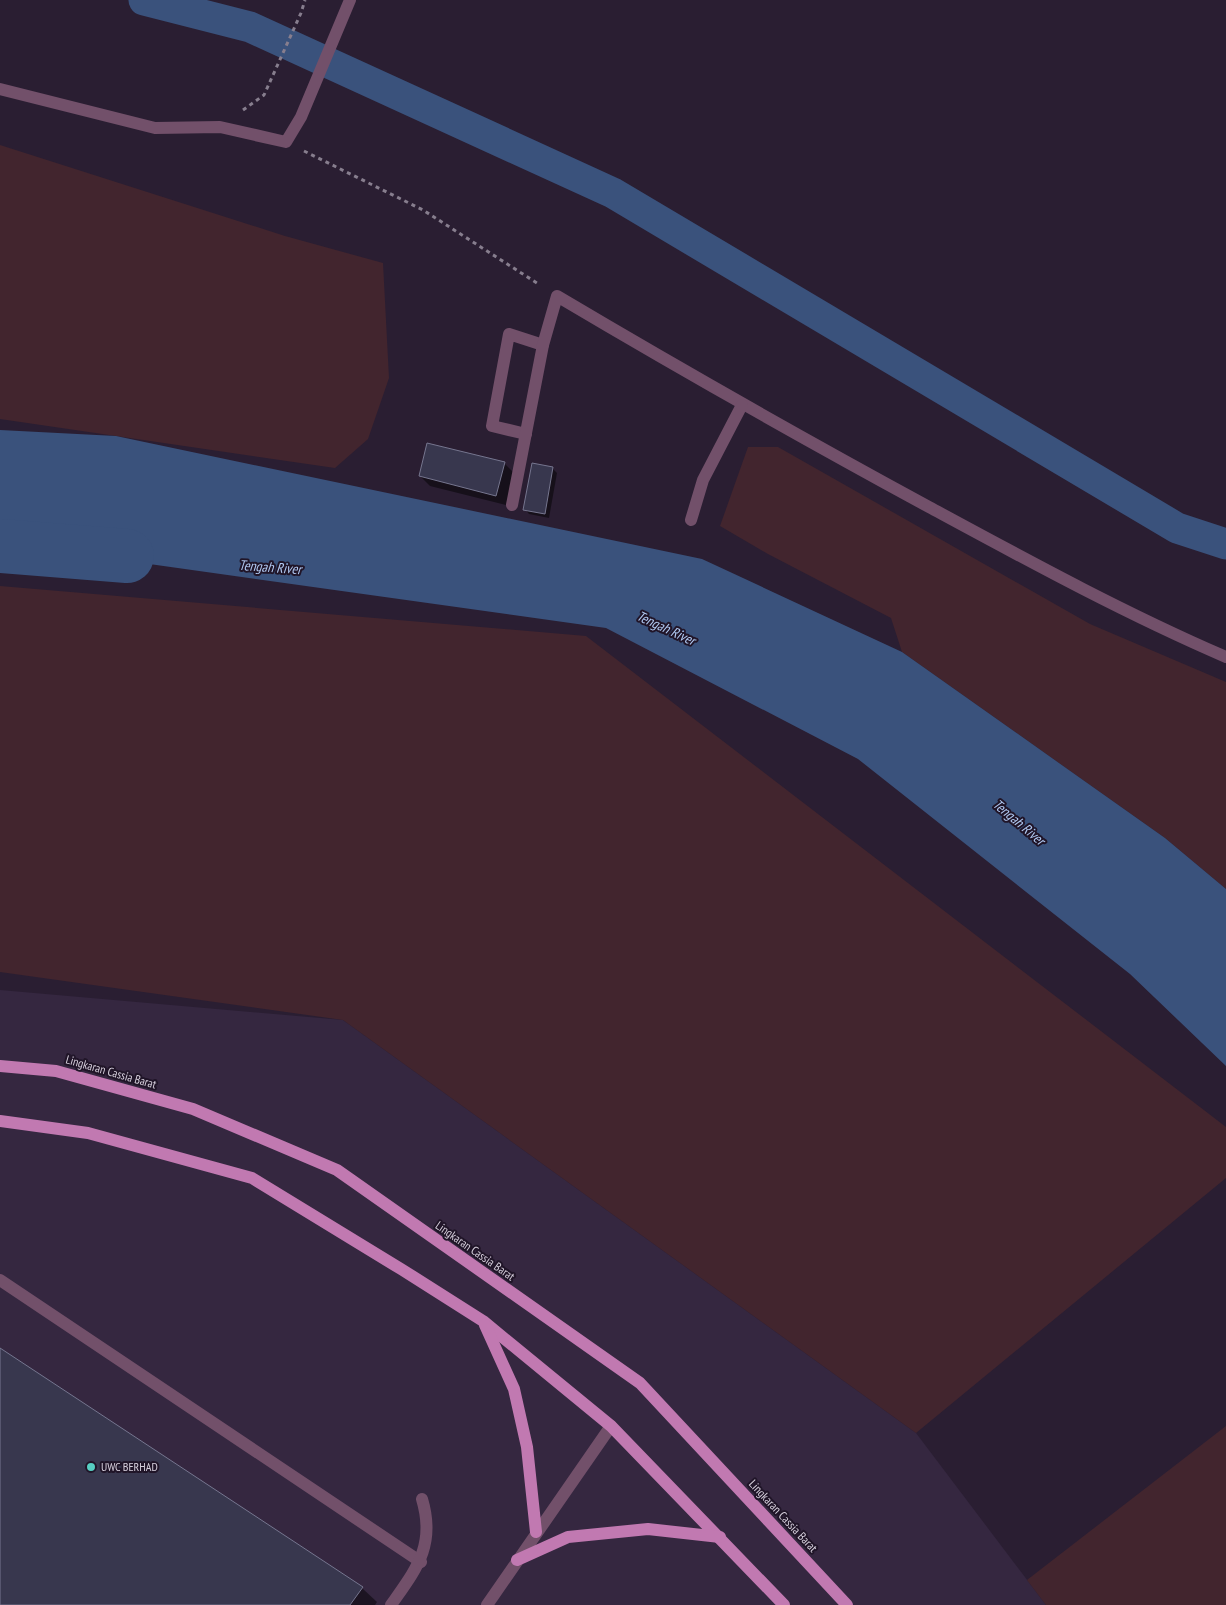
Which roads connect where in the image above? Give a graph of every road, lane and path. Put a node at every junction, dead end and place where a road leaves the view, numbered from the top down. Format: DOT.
graph roads {
  1 [pos="304,0"];
  2 [pos="350,0"];
  3 [pos="0,89"];
  4 [pos="264,96"];
  5 [pos="286,142"];
  6 [pos="557,296"];
  7 [pos="543,346"];
  8 [pos="742,405"];
  9 [pos="526,434"];
  10 [pos="512,505"];
  11 [pos="691,520"];
  12 [pos="1226,656"];
  13 [pos="0,1066"];
  14 [pos="0,1120"];
  15 [pos="0,1280"];
  16 [pos="483,1321"];
  17 [pos="611,1426"];
  18 [pos="422,1499"];
  19 [pos="536,1532"];
  20 [pos="720,1537"];
  21 [pos="517,1560"];
  22 [pos="420,1562"];
  23 [pos="390,1605"];
  24 [pos="487,1605"];
  25 [pos="784,1605"];
  26 [pos="847,1605"];
  1 -- 4 [label="path"];
  2 -- 5 [label="street"];
  3 -- 5 [label="street"];
  5 -- 6 [label="path"];
  6 -- 7 [label="street"];
  6 -- 8 [label="street"];
  7 -- 9 [label="street"];
  7 -- 9 [label="street"];
  8 -- 11 [label="street"];
  8 -- 12 [label="street"];
  9 -- 10 [label="street"];
  13 -- 26 [label="main road, Lingkaran Cassia Barat"];
  14 -- 16 [label="main road"];
  15 -- 22 [label="street"];
  16 -- 17 [label="main road"];
  16 -- 19 [label="main road"];
  17 -- 19 [label="street"];
  17 -- 20 [label="main road"];
  18 -- 22 [label="street"];
  19 -- 21 [label="street"];
  20 -- 21 [label="main road"];
  20 -- 25 [label="main road"];
  21 -- 24 [label="street"];
  22 -- 23 [label="street"];
}
